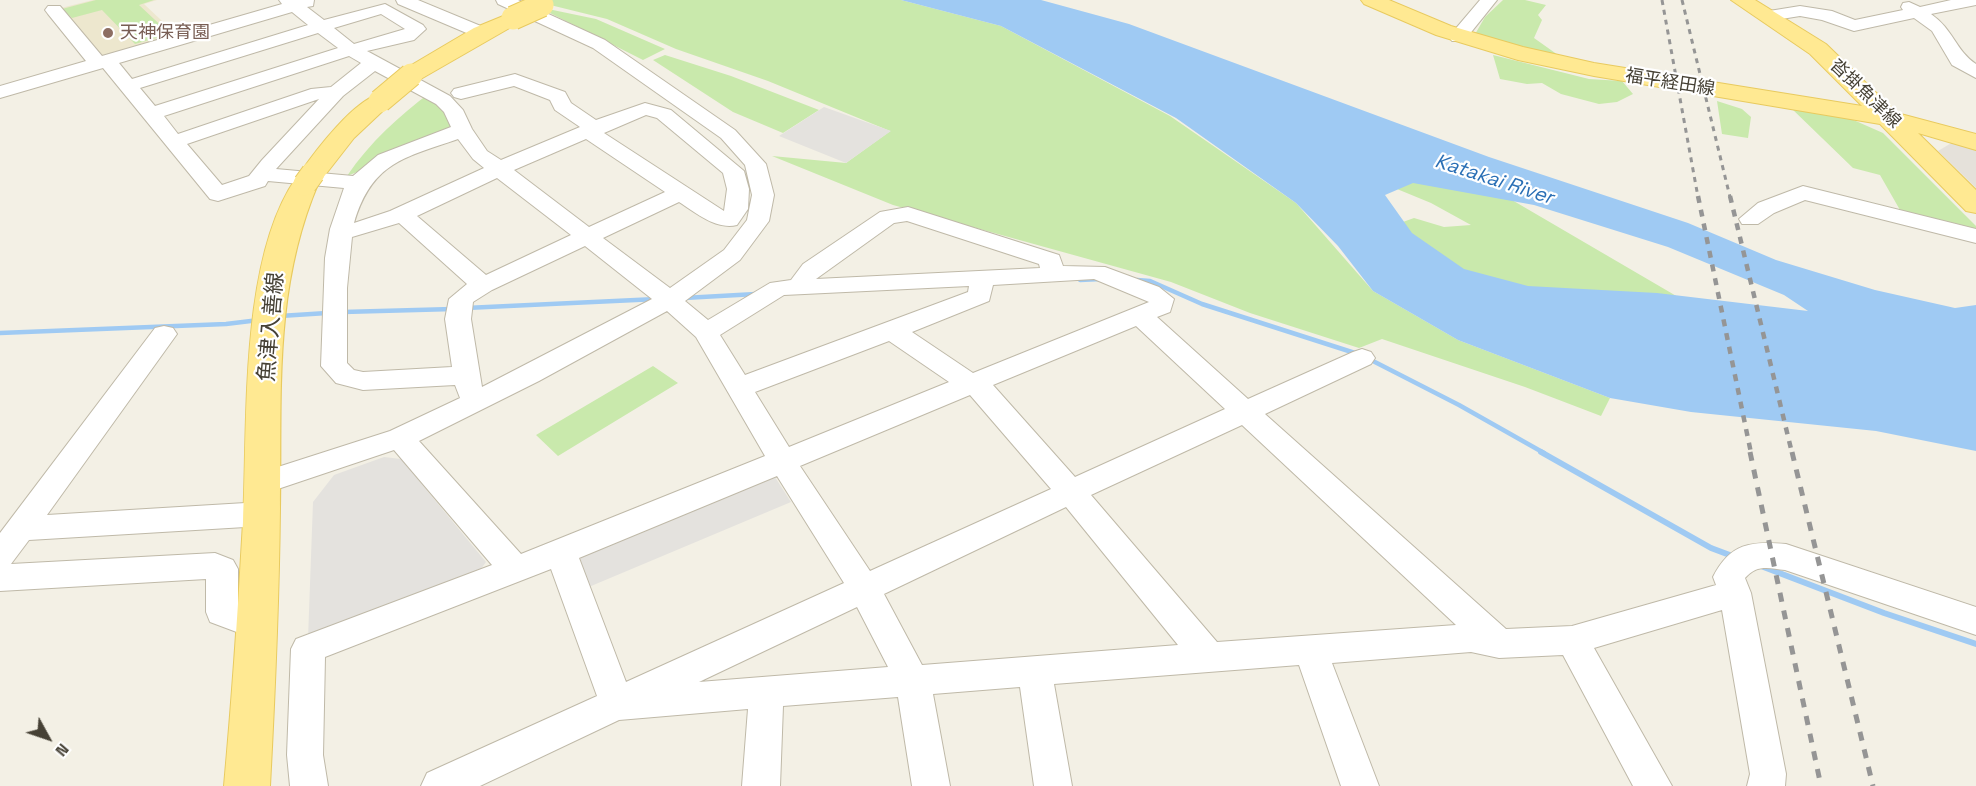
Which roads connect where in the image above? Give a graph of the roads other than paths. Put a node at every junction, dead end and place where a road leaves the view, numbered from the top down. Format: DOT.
graph roads {
  1 [pos="404,0"];
  2 [pos="1371,0"];
  3 [pos="1489,0"];
  4 [pos="1741,0"];
  5 [pos="1894,0"];
  6 [pos="1974,0"];
  7 [pos="298,2"];
  8 [pos="547,2"];
  9 [pos="508,9"];
  10 [pos="54,10"];
  11 [pos="1919,12"];
  12 [pos="1769,16"];
  13 [pos="319,27"];
  14 [pos="482,33"];
  15 [pos="1458,37"];
  16 [pos="351,50"];
  17 [pos="103,62"];
  18 [pos="373,63"];
  19 [pos="1976,72"];
  20 [pos="127,86"];
  21 [pos="0,92"];
  22 [pos="336,92"];
  23 [pos="461,93"];
  24 [pos="150,114"];
  25 [pos="1891,119"];
  26 [pos="462,130"];
  27 [pos="593,130"];
  28 [pos="174,142"];
  29 [pos="1976,142"];
  30 [pos="500,168"];
  31 [pos="263,174"];
  32 [pos="356,189"];
  33 [pos="681,193"];
  34 [pos="1976,205"];
  35 [pos="400,213"];
  36 [pos="1750,219"];
  37 [pos="341,232"];
  38 [pos="1976,236"];
  39 [pos="588,237"];
  40 [pos="1052,275"];
  41 [pos="982,278"];
  42 [pos="483,285"];
  43 [pos="798,287"];
  44 [pos="669,300"];
  45 [pos="1138,314"];
  46 [pos="892,331"];
  47 [pos="706,332"];
  48 [pos="164,334"];
  49 [pos="1362,358"];
  50 [pos="465,375"];
  51 [pos="975,382"];
  52 [pos="740,387"];
  53 [pos="472,403"];
  54 [pos="1246,412"];
  55 [pos="400,438"];
  56 [pos="783,462"];
  57 [pos="1071,492"];
  58 [pos="262,498"];
  59 [pos="20,529"];
  60 [pos="561,552"];
  61 [pos="0,556"];
  62 [pos="514,568"];
  63 [pos="0,578"];
  64 [pos="865,590"];
  65 [pos="1735,593"];
  66 [pos="1976,621"];
  67 [pos="258,626"];
  68 [pos="1572,640"];
  69 [pos="1499,644"];
  70 [pos="1311,651"];
  71 [pos="1209,657"];
  72 [pos="1035,672"];
  73 [pos="913,682"];
  74 [pos="766,693"];
  75 [pos="617,704"];
  76 [pos="476,778"];
  77 [pos="247,786"];
  78 [pos="309,786"];
  79 [pos="440,786"];
  80 [pos="761,786"];
  81 [pos="931,786"];
  82 [pos="1053,786"];
  83 [pos="1359,786"];
  84 [pos="1653,786"];
  85 [pos="1766,786"];
  1 -- 14 [label="street"];
  2 -- 15 [label="main road, 福平経田線"];
  3 -- 15 [label="street"];
  4 -- 12 [label="main road, 沓掛魚津線"];
  5 -- 11 [label="street"];
  6 -- 11 [label="street"];
  7 -- 13 [label="street"];
  7 -- 17 [label="street"];
  8 -- 9 [label="main road, 魚津入善線, bridge"];
  9 -- 14 [label="main road, 魚津入善線"];
  9 -- 44 [label="street"];
  10 -- 17 [label="street"];
  11 -- 12 [label="street"];
  11 -- 19 [label="street"];
  12 -- 25 [label="main road, 沓掛魚津線"];
  13 -- 16 [label="street"];
  13 -- 16 [label="street"];
  13 -- 20 [label="street"];
  14 -- 58 [label="main road, 魚津入善線, bridge"];
  15 -- 25 [label="main road, 福平経田線"];
  16 -- 18 [label="street"];
  16 -- 24 [label="street"];
  17 -- 20 [label="street"];
  17 -- 21 [label="street"];
  18 -- 22 [label="street"];
  18 -- 26 [label="street"];
  20 -- 24 [label="street"];
  22 -- 28 [label="street"];
  22 -- 31 [label="street"];
  23 -- 27 [label="street"];
  24 -- 28 [label="street"];
  25 -- 29 [label="main road, 福平経田線"];
  25 -- 34 [label="main road, 沓掛魚津線"];
  26 -- 30 [label="street"];
  26 -- 32 [label="street"];
  27 -- 30 [label="street"];
  27 -- 33 [label="street"];
  27 -- 33 [label="street"];
  28 -- 31 [label="street"];
  30 -- 35 [label="street"];
  30 -- 39 [label="street"];
  31 -- 32 [label="street"];
  32 -- 37 [label="street"];
  33 -- 39 [label="street"];
  35 -- 37 [label="street"];
  35 -- 42 [label="street"];
  36 -- 38 [label="street"];
  37 -- 50 [label="street"];
  39 -- 42 [label="street"];
  39 -- 44 [label="street"];
  40 -- 41 [label="street"];
  40 -- 43 [label="street"];
  40 -- 45 [label="street"];
  41 -- 43 [label="street"];
  41 -- 46 [label="street"];
  42 -- 50 [label="street"];
  43 -- 47 [label="street"];
  44 -- 47 [label="street"];
  44 -- 53 [label="street"];
  45 -- 51 [label="street"];
  45 -- 54 [label="street"];
  46 -- 51 [label="street"];
  46 -- 52 [label="street"];
  47 -- 52 [label="street"];
  48 -- 59 [label="street"];
  49 -- 54 [label="street"];
  50 -- 53 [label="street"];
  51 -- 56 [label="street"];
  51 -- 57 [label="street"];
  52 -- 56 [label="street"];
  53 -- 55 [label="street"];
  54 -- 57 [label="street"];
  54 -- 69 [label="street"];
  55 -- 58 [label="street"];
  55 -- 62 [label="street"];
  56 -- 60 [label="street"];
  56 -- 64 [label="street"];
  57 -- 64 [label="street"];
  57 -- 71 [label="street"];
  58 -- 59 [label="street"];
  58 -- 67 [label="main road, 魚津入善線"];
  59 -- 61 [label="street"];
  60 -- 62 [label="street"];
  60 -- 75 [label="street"];
  62 -- 78 [label="street"];
  63 -- 67 [label="street"];
  64 -- 73 [label="street"];
  64 -- 75 [label="street"];
  65 -- 66 [label="street"];
  65 -- 68 [label="street"];
  65 -- 85 [label="street"];
  67 -- 77 [label="main road, 魚津入善線"];
  68 -- 69 [label="street"];
  68 -- 84 [label="street"];
  69 -- 70 [label="street"];
  70 -- 71 [label="street"];
  70 -- 83 [label="street"];
  71 -- 72 [label="street"];
  72 -- 73 [label="street"];
  72 -- 82 [label="street"];
  73 -- 74 [label="street"];
  73 -- 81 [label="street"];
  74 -- 75 [label="street"];
  74 -- 80 [label="street"];
  75 -- 76 [label="street"];
  76 -- 79 [label="street"];
}
